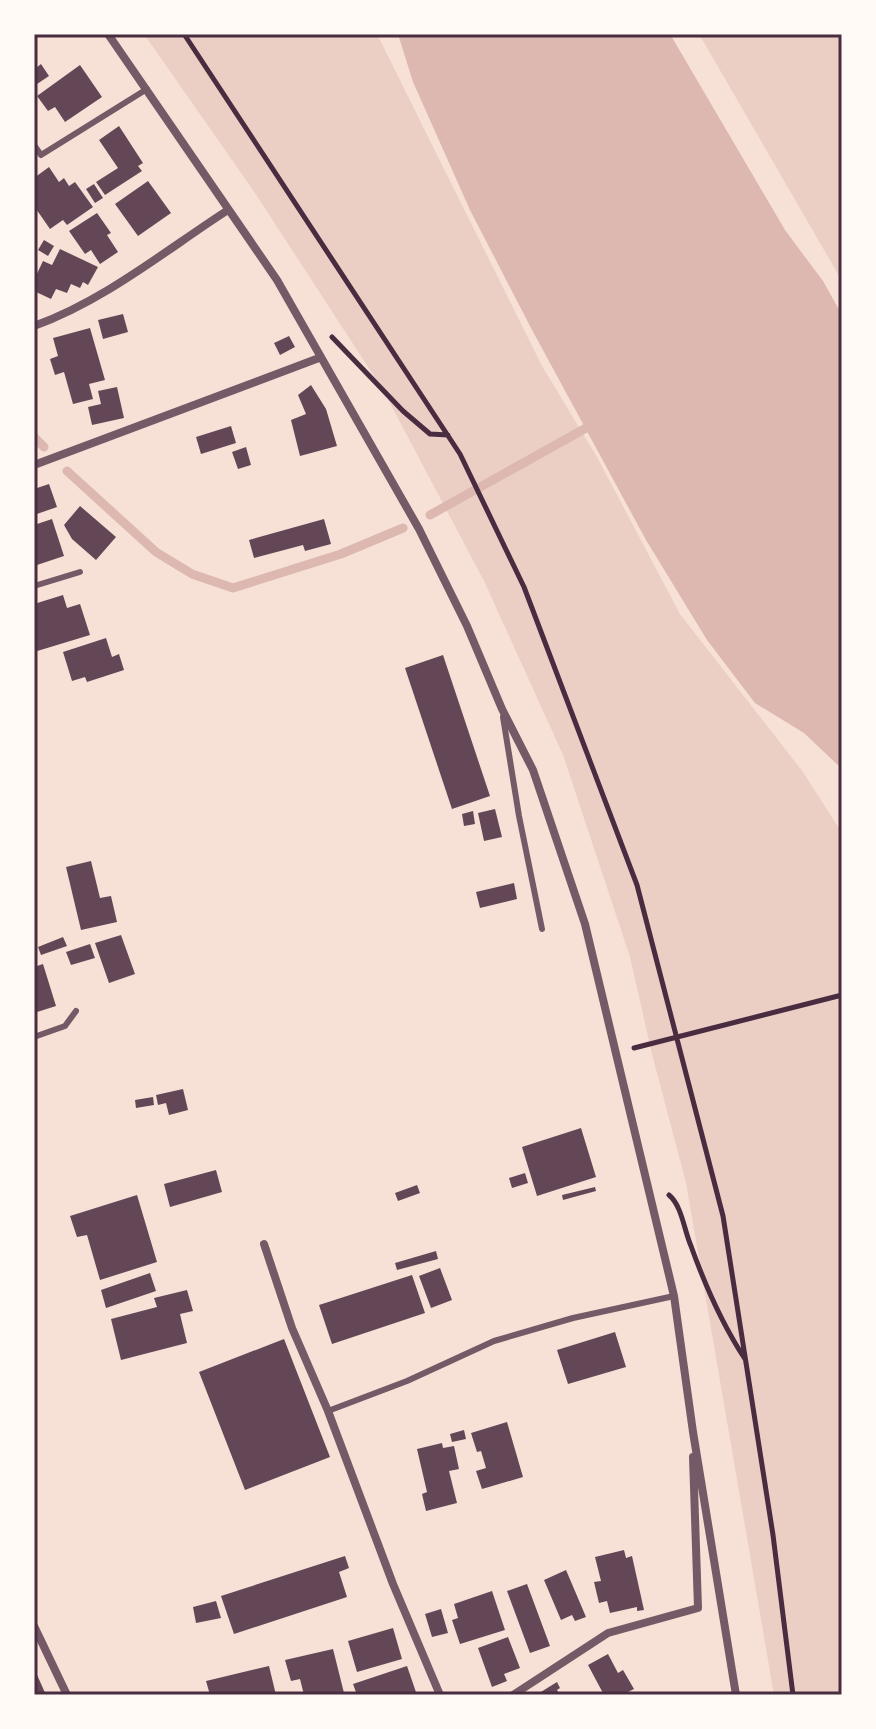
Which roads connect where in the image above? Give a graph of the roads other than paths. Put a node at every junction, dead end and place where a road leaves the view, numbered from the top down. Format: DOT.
graph roads {
  1 [pos="108,34"];
  2 [pos="147,89"];
  3 [pos="34,145"];
  4 [pos="228,210"];
  5 [pos="34,326"];
  6 [pos="319,358"];
  7 [pos="34,465"];
  8 [pos="80,572"];
  9 [pos="34,586"];
  10 [pos="502,709"];
  11 [pos="542,929"];
  12 [pos="76,1011"];
  13 [pos="34,1037"];
  14 [pos="264,1244"];
  15 [pos="674,1296"];
  16 [pos="328,1411"];
  17 [pos="693,1432"];
  18 [pos="34,1626"];
  19 [pos="67,1695"];
  20 [pos="440,1695"];
  21 [pos="513,1695"];
  22 [pos="736,1695"];
  1 -- 2 [label="street"];
  2 -- 3 [label="lane"];
  2 -- 4 [label="street"];
  4 -- 5 [label="street"];
  4 -- 6 [label="street"];
  6 -- 7 [label="street"];
  6 -- 10 [label="street"];
  8 -- 9 [label="lane"];
  10 -- 11 [label="lane"];
  10 -- 15 [label="street"];
  12 -- 13 [label="lane"];
  14 -- 16 [label="street"];
  15 -- 16 [label="lane"];
  15 -- 17 [label="street"];
  16 -- 20 [label="street"];
  17 -- 21 [label="street"];
  17 -- 22 [label="street"];
  18 -- 19 [label="street"];
}
